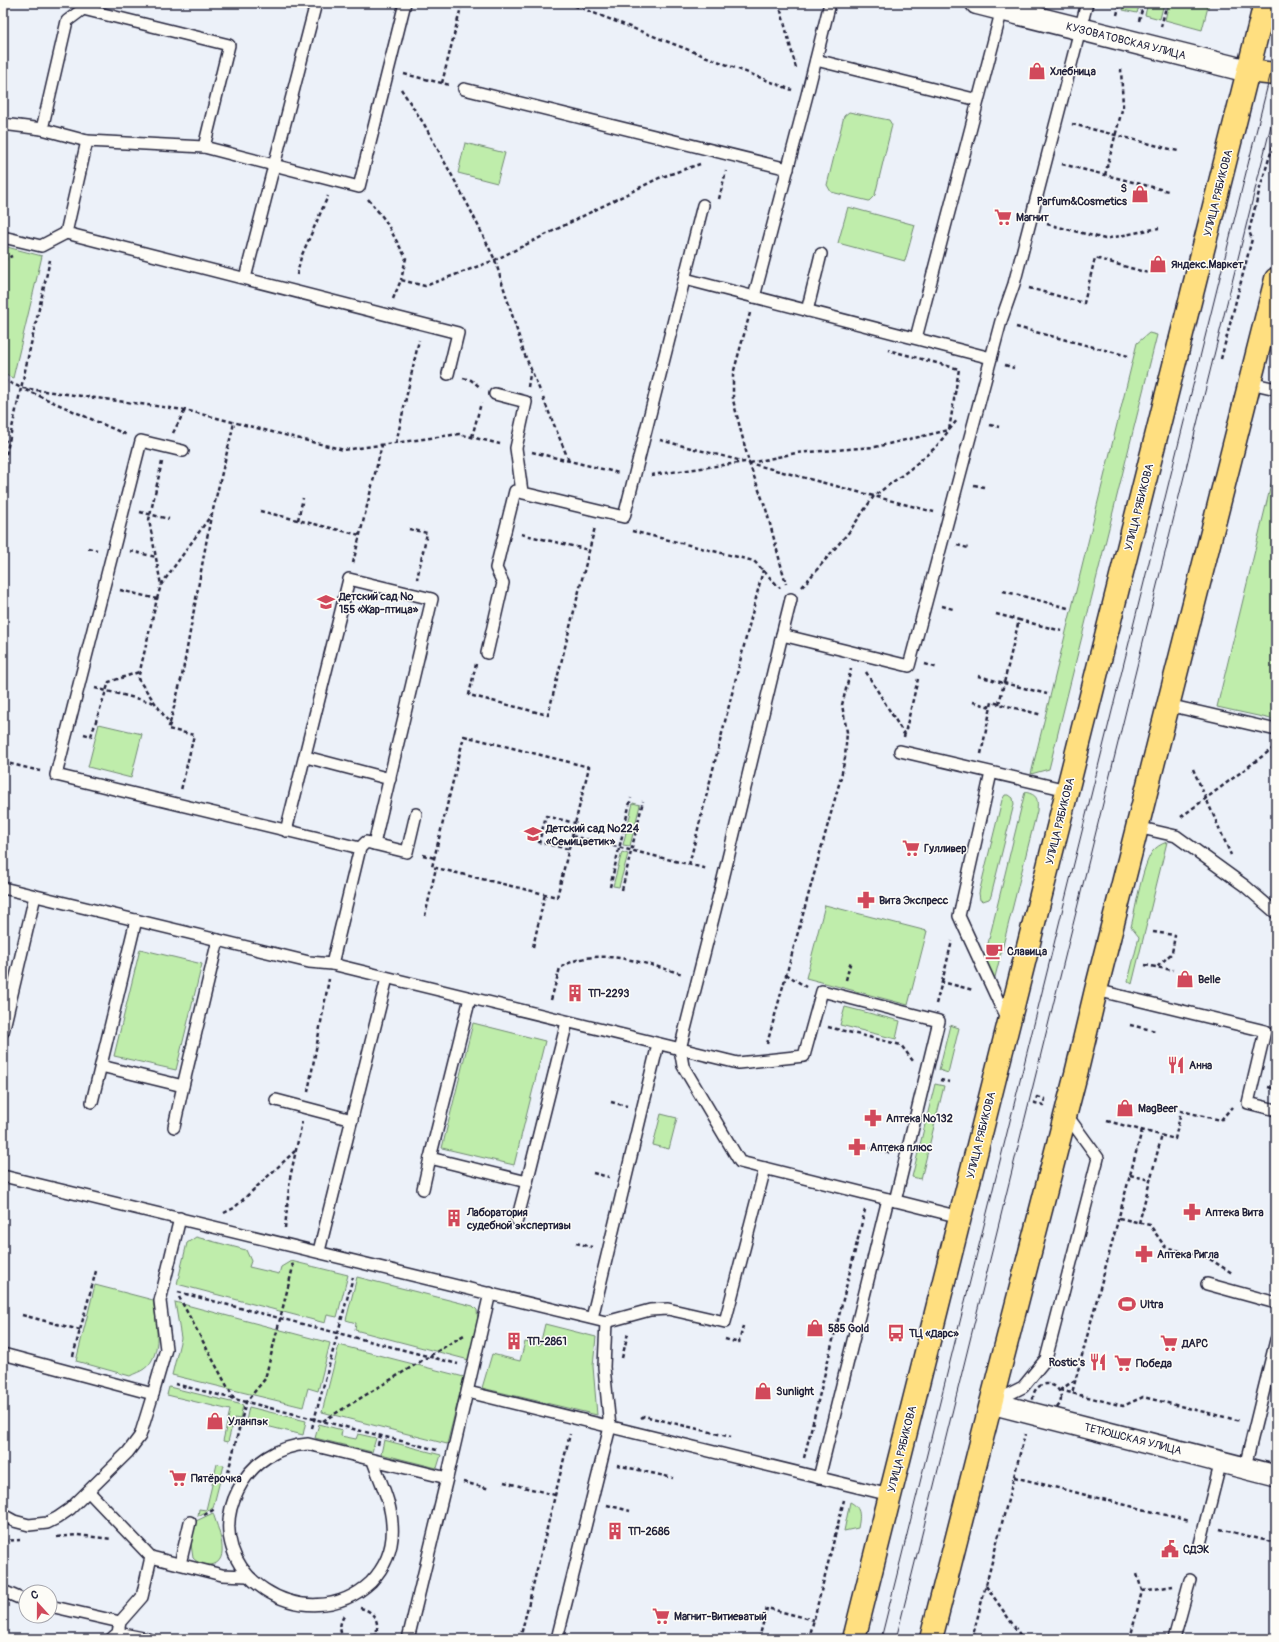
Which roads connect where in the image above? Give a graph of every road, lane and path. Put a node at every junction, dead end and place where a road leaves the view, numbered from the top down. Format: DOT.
graph roads {
  1 [pos="316,3"];
  2 [pos="404,3"];
  3 [pos="462,3"];
  4 [pos="568,3"];
  5 [pos="779,3"];
  6 [pos="830,3"];
  7 [pos="977,3"];
  8 [pos="1087,3"];
  9 [pos="1120,3"];
  10 [pos="1144,3"];
  11 [pos="1167,3"];
  12 [pos="1265,3"];
  13 [pos="1002,9"];
  14 [pos="1117,15"];
  15 [pos="1139,21"];
  16 [pos="1161,26"];
  17 [pos="1081,29"];
  18 [pos="816,60"];
  19 [pos="1121,69"];
  20 [pos="388,70"];
  21 [pos="1248,71"];
  22 [pos="1276,74"];
  23 [pos="442,83"];
  24 [pos="464,89"];
  25 [pos="805,94"];
  26 [pos="978,100"];
  27 [pos="1057,120"];
  28 [pos="3,124"];
  29 [pos="42,129"];
  30 [pos="1116,135"];
  31 [pos="1276,136"];
  32 [pos="87,141"];
  33 [pos="204,147"];
  34 [pos="1178,151"];
  35 [pos="730,155"];
  36 [pos="1047,160"];
  37 [pos="274,165"];
  38 [pos="788,169"];
  39 [pos="1105,175"];
  40 [pos="335,181"];
  41 [pos="358,187"];
  42 [pos="1168,191"];
  43 [pos="702,206"];
  44 [pos="1031,220"];
  45 [pos="1159,228"];
  46 [pos="66,233"];
  47 [pos="3,237"];
  48 [pos="55,238"];
  49 [pos="821,254"];
  50 [pos="495,260"];
  51 [pos="1148,273"];
  52 [pos="245,278"];
  53 [pos="685,279"];
  54 [pos="1276,279"];
  55 [pos="401,280"];
  56 [pos="1014,284"];
  57 [pos="293,291"];
  58 [pos="754,298"];
  59 [pos="807,311"];
  60 [pos="389,315"];
  61 [pos="423,324"];
  62 [pos="1012,328"];
  63 [pos="916,338"];
  64 [pos="1128,356"];
  65 [pos="991,358"];
  66 [pos="1221,359"];
  67 [pos="959,369"];
  68 [pos="448,374"];
  69 [pos="3,380"];
  70 [pos="1250,383"];
  71 [pos="22,388"];
  72 [pos="484,389"];
  73 [pos="1276,390"];
  74 [pos="494,394"];
  75 [pos="482,396"];
  76 [pos="957,419"];
  77 [pos="234,423"];
  78 [pos="949,430"];
  79 [pos="645,436"];
  80 [pos="472,437"];
  81 [pos="3,440"];
  82 [pos="140,441"];
  83 [pos="9,442"];
  84 [pos="396,443"];
  85 [pos="382,445"];
  86 [pos="516,448"];
  87 [pos="183,451"];
  88 [pos="569,461"];
  89 [pos="744,462"];
  90 [pos="749,463"];
  91 [pos="3,468"];
  92 [pos="634,477"];
  93 [pos="969,484"];
  94 [pos="984,487"];
  95 [pos="522,492"];
  96 [pos="874,496"];
  97 [pos="303,498"];
  98 [pos="124,507"];
  99 [pos="260,511"];
  100 [pos="599,511"];
  101 [pos="212,514"];
  102 [pos="949,516"];
  103 [pos="169,519"];
  104 [pos="149,520"];
  105 [pos="298,520"];
  106 [pos="409,529"];
  107 [pos="505,530"];
  108 [pos="629,530"];
  109 [pos="360,535"];
  110 [pos="954,544"];
  111 [pos="114,547"];
  112 [pos="968,548"];
  113 [pos="589,550"];
  114 [pos="156,557"];
  115 [pos="763,570"];
  116 [pos="349,579"];
  117 [pos="161,585"];
  118 [pos="104,586"];
  119 [pos="1003,591"];
  120 [pos="413,595"];
  121 [pos="157,599"];
  122 [pos="791,599"];
  123 [pos="938,605"];
  124 [pos="1068,608"];
  125 [pos="953,609"];
  126 [pos="996,614"];
  127 [pos="1019,620"];
  128 [pos="1062,631"];
  129 [pos="782,635"];
  130 [pos="486,653"];
  131 [pos="854,653"];
  132 [pos="922,664"];
  133 [pos="938,668"];
  134 [pos="140,672"];
  135 [pos="978,676"];
  136 [pos="919,677"];
  137 [pos="1004,683"];
  138 [pos="106,691"];
  139 [pos="1048,694"];
  140 [pos="973,702"];
  141 [pos="155,703"];
  142 [pos="999,704"];
  143 [pos="1168,704"];
  144 [pos="991,707"];
  145 [pos="1042,715"];
  146 [pos="170,724"];
  147 [pos="68,730"];
  148 [pos="1276,730"];
  149 [pos="904,735"];
  150 [pos="1276,746"];
  151 [pos="900,751"];
  152 [pos="306,757"];
  153 [pos="3,762"];
  154 [pos="1192,769"];
  155 [pos="977,770"];
  156 [pos="990,773"];
  157 [pos="56,775"];
  158 [pos="390,779"];
  159 [pos="1067,790"];
  160 [pos="631,798"];
  161 [pos="1205,799"];
  162 [pos="643,801"];
  163 [pos="178,804"];
  164 [pos="416,814"];
  165 [pos="1181,817"];
  166 [pos="575,823"];
  167 [pos="1137,827"];
  168 [pos="286,831"];
  169 [pos="572,836"];
  170 [pos="374,844"];
  171 [pos="360,848"];
  172 [pos="619,848"];
  173 [pos="568,849"];
  174 [pos="631,850"];
  175 [pos="689,865"];
  176 [pos="436,868"];
  177 [pos="724,873"];
  178 [pos="1245,886"];
  179 [pos="610,887"];
  180 [pos="3,888"];
  181 [pos="622,890"];
  182 [pos="545,894"];
  183 [pos="35,896"];
  184 [pos="1276,913"];
  185 [pos="425,916"];
  186 [pos="136,920"];
  187 [pos="1153,932"];
  188 [pos="953,935"];
  189 [pos="218,940"];
  190 [pos="533,947"];
  191 [pos="851,960"];
  192 [pos="332,964"];
  193 [pos="1145,965"];
  194 [pos="1157,967"];
  195 [pos="1173,970"];
  196 [pos="786,974"];
  197 [pos="387,978"];
  198 [pos="698,978"];
  199 [pos="942,982"];
  200 [pos="803,986"];
  201 [pos="973,990"];
  202 [pos="1096,990"];
  203 [pos="842,996"];
  204 [pos="470,998"];
  205 [pos="934,1009"];
  206 [pos="546,1016"];
  207 [pos="567,1022"];
  208 [pos="813,1023"];
  209 [pos="1009,1023"];
  210 [pos="1130,1025"];
  211 [pos="1156,1031"];
  212 [pos="3,1032"];
  213 [pos="658,1044"];
  214 [pos="680,1049"];
  215 [pos="762,1060"];
  216 [pos="101,1066"];
  217 [pos="926,1076"];
  218 [pos="950,1082"];
  219 [pos="1252,1084"];
  220 [pos="183,1086"];
  221 [pos="276,1100"];
  222 [pos="92,1102"];
  223 [pos="1276,1110"];
  224 [pos="1066,1114"];
  225 [pos="352,1120"];
  226 [pos="1107,1121"];
  227 [pos="174,1127"];
  228 [pos="1142,1130"];
  229 [pos="1162,1136"];
  230 [pos="858,1145"];
  231 [pos="296,1151"];
  232 [pos="906,1157"];
  233 [pos="430,1158"];
  234 [pos="765,1168"];
  235 [pos="1130,1175"];
  236 [pos="3,1176"];
  237 [pos="1150,1180"];
  238 [pos="527,1182"];
  239 [pos="423,1189"];
  240 [pos="869,1194"];
  241 [pos="892,1200"];
  242 [pos="960,1217"];
  243 [pos="180,1218"];
  244 [pos="1119,1218"];
  245 [pos="517,1220"];
  246 [pos="200,1223"];
  247 [pos="1139,1223"];
  248 [pos="284,1243"];
  249 [pos="319,1251"];
  250 [pos="357,1261"];
  251 [pos="96,1270"];
  252 [pos="1235,1275"];
  253 [pos="1208,1284"];
  254 [pos="490,1293"];
  255 [pos="1276,1304"];
  256 [pos="22,1315"];
  257 [pos="281,1318"];
  258 [pos="592,1318"];
  259 [pos="606,1322"];
  260 [pos="483,1323"];
  261 [pos="80,1330"];
  262 [pos="337,1333"];
  263 [pos="1276,1340"];
  264 [pos="3,1354"];
  265 [pos="428,1357"];
  266 [pos="473,1368"];
  267 [pos="69,1372"];
  268 [pos="1075,1380"];
  269 [pos="175,1384"];
  270 [pos="468,1392"];
  271 [pos="1072,1393"];
  272 [pos="153,1394"];
  273 [pos="234,1399"];
  274 [pos="246,1402"];
  275 [pos="990,1403"];
  276 [pos="1034,1410"];
  277 [pos="574,1418"];
  278 [pos="315,1419"];
  279 [pos="323,1421"];
  280 [pos="1254,1424"];
  281 [pos="610,1427"];
  282 [pos="308,1444"];
  283 [pos="453,1454"];
  284 [pos="373,1460"];
  285 [pos="601,1461"];
  286 [pos="1221,1461"];
  287 [pos="1245,1467"];
  288 [pos="801,1473"];
  289 [pos="1276,1476"];
  290 [pos="227,1477"];
  291 [pos="1014,1477"];
  292 [pos="447,1478"];
  293 [pos="673,1478"];
  294 [pos="819,1478"];
  295 [pos="504,1482"];
  296 [pos="848,1485"];
  297 [pos="490,1489"];
  298 [pos="89,1492"];
  299 [pos="555,1495"];
  300 [pos="890,1495"];
  301 [pos="591,1501"];
  302 [pos="630,1511"];
  303 [pos="3,1515"];
  304 [pos="190,1522"];
  305 [pos="1204,1525"];
  306 [pos="130,1536"];
  307 [pos="54,1537"];
  308 [pos="22,1540"];
  309 [pos="3,1541"];
  310 [pos="1276,1543"];
  311 [pos="1200,1544"];
  312 [pos="151,1557"];
  313 [pos="180,1564"];
  314 [pos="1137,1574"];
  315 [pos="247,1576"];
  316 [pos="1189,1581"];
  317 [pos="986,1586"];
  318 [pos="3,1591"];
  319 [pos="1142,1591"];
  320 [pos="18,1598"];
  321 [pos="356,1608"];
  322 [pos="58,1609"];
  323 [pos="346,1613"];
  324 [pos="814,1620"];
  325 [pos="116,1631"];
  326 [pos="974,1633"];
  327 [pos="148,1639"];
  328 [pos="344,1639"];
  329 [pos="373,1639"];
  330 [pos="408,1639"];
  331 [pos="520,1639"];
  332 [pos="557,1639"];
  333 [pos="759,1639"];
  334 [pos="809,1639"];
  335 [pos="854,1639"];
  336 [pos="931,1639"];
  337 [pos="972,1639"];
  338 [pos="978,1639"];
  339 [pos="1023,1639"];
  340 [pos="1130,1639"];
  341 [pos="1174,1639"];
  1 -- 37 [label="lane"];
  2 -- 20 [label="lane"];
  3 -- 23 [label="path"];
  4 -- 25 [label="path"];
  5 -- 25 [label="path"];
  6 -- 18 [label="lane"];
  7 -- 13 [label="street, КУЗОВАТОВСКАЯ УЛИЦА"];
  8 -- 17 [label="lane"];
  9 -- 14 [label="path"];
  10 -- 15 [label="path"];
  11 -- 16 [label="path"];
  12 -- 21 [label="main road, УЛИЦА РЯБИКОВА"];
  13 -- 17 [label="street, КУЗОВАТОВСКАЯ УЛИЦА"];
  13 -- 26 [label="lane"];
  17 -- 21 [label="street, КУЗОВАТОВСКАЯ УЛИЦА"];
  17 -- 27 [label="lane"];
  18 -- 25 [label="lane"];
  18 -- 26 [label="lane"];
  19 -- 30 [label="path"];
  20 -- 41 [label="lane"];
  20 -- 50 [label="path"];
  21 -- 22 [label="main road, КУЗОВАТОВСКАЯ УЛИЦА"];
  21 -- 159 [label="main road, УЛИЦА РЯБИКОВА"];
  24 -- 35 [label="lane"];
  25 -- 38 [label="lane"];
  26 -- 63 [label="lane"];
  27 -- 30 [label="path"];
  27 -- 36 [label="lane"];
  28 -- 29 [label="lane"];
  29 -- 32 [label="lane"];
  29 -- 33 [label="lane"];
  30 -- 34 [label="path"];
  30 -- 39 [label="path"];
  31 -- 66 [label="path"];
  32 -- 33 [label="lane"];
  32 -- 46 [label="lane"];
  33 -- 37 [label="lane"];
  35 -- 38 [label="lane"];
  35 -- 43 [label="path"];
  35 -- 50 [label="path"];
  36 -- 39 [label="path"];
  36 -- 44 [label="lane"];
  37 -- 40 [label="lane"];
  37 -- 52 [label="lane"];
  38 -- 58 [label="lane"];
  39 -- 42 [label="path"];
  40 -- 41 [label="lane"];
  40 -- 57 [label="path"];
  41 -- 55 [label="path"];
  43 -- 53 [label="lane"];
  44 -- 45 [label="path"];
  44 -- 56 [label="lane"];
  46 -- 48 [label="lane"];
  46 -- 52 [label="lane"];
  47 -- 48 [label="lane"];
  48 -- 71 [label="path"];
  49 -- 59 [label="lane"];
  50 -- 55 [label="path"];
  50 -- 88 [label="path"];
  51 -- 56 [label="path"];
  52 -- 57 [label="lane"];
  53 -- 58 [label="lane"];
  53 -- 79 [label="lane"];
  54 -- 70 [label="main road"];
  55 -- 60 [label="path"];
  56 -- 65 [label="lane"];
  57 -- 60 [label="lane"];
  58 -- 59 [label="lane"];
  58 -- 90 [label="path"];
  59 -- 63 [label="lane"];
  60 -- 61 [label="lane"];
  61 -- 68 [label="lane"];
  61 -- 84 [label="path"];
  62 -- 64 [label="path"];
  63 -- 65 [label="lane"];
  65 -- 102 [label="lane"];
  67 -- 78 [label="path"];
  68 -- 72 [label="path"];
  69 -- 71 [label="path"];
  70 -- 73 [label="lane"];
  70 -- 143 [label="main road"];
  71 -- 77 [label="path"];
  71 -- 82 [label="path"];
  71 -- 83 [label="path"];
  74 -- 86 [label="lane"];
  75 -- 80 [label="path"];
  76 -- 78 [label="path"];
  77 -- 85 [label="path"];
  77 -- 101 [label="path"];
  78 -- 90 [label="path"];
  78 -- 96 [label="path"];
  79 -- 89 [label="path"];
  79 -- 92 [label="lane"];
  80 -- 84 [label="path"];
  80 -- 86 [label="path"];
  81 -- 83 [label="path"];
  82 -- 87 [label="lane"];
  82 -- 98 [label="lane"];
  83 -- 91 [label="path"];
  84 -- 85 [label="path"];
  85 -- 109 [label="path"];
  86 -- 88 [label="path"];
  86 -- 95 [label="lane"];
  88 -- 92 [label="path"];
  89 -- 90 [label="path"];
  89 -- 92 [label="path"];
  90 -- 96 [label="path"];
  90 -- 122 [label="path"];
  92 -- 100 [label="lane"];
  93 -- 94 [label="path"];
  95 -- 100 [label="lane"];
  95 -- 107 [label="lane"];
  96 -- 102 [label="path"];
  96 -- 122 [label="path"];
  97 -- 105 [label="path"];
  98 -- 103 [label="path"];
  98 -- 111 [label="lane"];
  99 -- 105 [label="path"];
  100 -- 113 [label="path"];
  101 -- 117 [label="path"];
  101 -- 146 [label="path"];
  102 -- 131 [label="lane"];
  104 -- 114 [label="path"];
  105 -- 109 [label="path"];
  106 -- 120 [label="path"];
  107 -- 113 [label="path"];
  107 -- 130 [label="lane"];
  108 -- 115 [label="path"];
  109 -- 116 [label="path"];
  110 -- 112 [label="path"];
  111 -- 114 [label="path"];
  111 -- 118 [label="lane"];
  113 -- 130 [label="path"];
  114 -- 117 [label="path"];
  115 -- 122 [label="path"];
  115 -- 175 [label="path"];
  116 -- 120 [label="lane"];
  116 -- 152 [label="lane"];
  117 -- 121 [label="path"];
  118 -- 121 [label="path"];
  118 -- 147 [label="lane"];
  119 -- 124 [label="path"];
  120 -- 158 [label="lane"];
  121 -- 134 [label="path"];
  122 -- 129 [label="lane"];
  123 -- 125 [label="path"];
  126 -- 127 [label="path"];
  127 -- 128 [label="path"];
  127 -- 137 [label="path"];
  129 -- 131 [label="lane"];
  129 -- 177 [label="lane"];
  131 -- 149 [label="path"];
  131 -- 196 [label="path"];
  132 -- 133 [label="path"];
  134 -- 138 [label="path"];
  134 -- 141 [label="path"];
  135 -- 137 [label="path"];
  136 -- 149 [label="path"];
  137 -- 139 [label="path"];
  137 -- 142 [label="path"];
  138 -- 141 [label="path"];
  138 -- 147 [label="path"];
  140 -- 144 [label="path"];
  141 -- 146 [label="path"];
  142 -- 144 [label="path"];
  142 -- 145 [label="path"];
  143 -- 148 [label="lane"];
  143 -- 167 [label="main road"];
  144 -- 155 [label="path"];
  146 -- 163 [label="path"];
  147 -- 157 [label="lane"];
  149 -- 151 [label="path"];
  150 -- 161 [label="path"];
  151 -- 155 [label="lane"];
  152 -- 158 [label="lane"];
  152 -- 168 [label="lane"];
  153 -- 157 [label="path"];
  154 -- 161 [label="path"];
  155 -- 156 [label="lane"];
  156 -- 159 [label="lane"];
  156 -- 209 [label="lane"];
  157 -- 163 [label="lane"];
  158 -- 170 [label="lane"];
  159 -- 209 [label="main road, УЛИЦА РЯБИКОВА"];
  160 -- 172 [label="path"];
  161 -- 165 [label="path"];
  161 -- 178 [label="path"];
  162 -- 174 [label="path"];
  163 -- 168 [label="lane"];
  164 -- 170 [label="lane"];
  166 -- 169 [label="path"];
  166 -- 173 [label="path"];
  166 -- 176 [label="path"];
  167 -- 178 [label="lane"];
  167 -- 202 [label="main road"];
  168 -- 171 [label="lane"];
  169 -- 172 [label="path"];
  169 -- 173 [label="path"];
  170 -- 171 [label="lane"];
  171 -- 192 [label="lane"];
  172 -- 174 [label="path"];
  172 -- 179 [label="path"];
  173 -- 182 [label="path"];
  174 -- 175 [label="path"];
  174 -- 181 [label="path"];
  175 -- 177 [label="path"];
  176 -- 182 [label="path"];
  176 -- 185 [label="path"];
  177 -- 198 [label="lane"];
  178 -- 184 [label="lane"];
  180 -- 183 [label="lane"];
  182 -- 190 [label="path"];
  183 -- 186 [label="lane"];
  183 -- 212 [label="lane"];
  186 -- 189 [label="lane"];
  186 -- 216 [label="lane"];
  187 -- 194 [label="path"];
  188 -- 199 [label="path"];
  189 -- 192 [label="lane"];
  189 -- 220 [label="lane"];
  191 -- 203 [label="path"];
  192 -- 197 [label="lane"];
  193 -- 194 [label="path"];
  194 -- 195 [label="path"];
  196 -- 200 [label="path"];
  196 -- 215 [label="path"];
  197 -- 204 [label="lane"];
  197 -- 225 [label="lane"];
  198 -- 206 [label="path"];
  198 -- 214 [label="lane"];
  199 -- 201 [label="path"];
  199 -- 205 [label="path"];
  202 -- 219 [label="lane"];
  202 -- 224 [label="main road"];
  203 -- 208 [label="lane"];
  203 -- 217 [label="lane"];
  204 -- 206 [label="lane"];
  204 -- 233 [label="lane"];
  206 -- 207 [label="lane"];
  207 -- 213 [label="lane"];
  207 -- 238 [label="lane"];
  208 -- 215 [label="lane"];
  208 -- 217 [label="path"];
  209 -- 242 [label="main road, УЛИЦА РЯБИКОВА"];
  210 -- 211 [label="path"];
  213 -- 214 [label="lane"];
  213 -- 258 [label="lane"];
  214 -- 215 [label="lane"];
  214 -- 234 [label="lane"];
  216 -- 220 [label="lane"];
  216 -- 222 [label="lane"];
  217 -- 218 [label="path"];
  217 -- 232 [label="lane"];
  219 -- 223 [label="lane"];
  219 -- 229 [label="path"];
  220 -- 227 [label="lane"];
  221 -- 225 [label="lane"];
  224 -- 275 [label="main road"];
  224 -- 275 [label="lane"];
  225 -- 249 [label="lane"];
  226 -- 228 [label="path"];
  228 -- 229 [label="path"];
  228 -- 235 [label="path"];
  229 -- 237 [label="path"];
  230 -- 232 [label="path"];
  231 -- 246 [label="path"];
  232 -- 241 [label="lane"];
  233 -- 238 [label="lane"];
  233 -- 239 [label="lane"];
  234 -- 240 [label="lane"];
  234 -- 259 [label="lane"];
  235 -- 237 [label="path"];
  235 -- 244 [label="path"];
  236 -- 243 [label="lane"];
  237 -- 247 [label="path"];
  238 -- 245 [label="lane"];
  240 -- 241 [label="lane"];
  240 -- 288 [label="path"];
  241 -- 242 [label="lane"];
  241 -- 294 [label="lane"];
  242 -- 300 [label="main road, УЛИЦА РЯБИКОВА"];
  243 -- 246 [label="lane"];
  243 -- 272 [label="lane"];
  244 -- 247 [label="path"];
  244 -- 268 [label="path"];
  246 -- 248 [label="lane"];
  247 -- 252 [label="path"];
  248 -- 249 [label="lane"];
  248 -- 257 [label="path"];
  249 -- 250 [label="lane"];
  250 -- 254 [label="lane"];
  250 -- 262 [label="path"];
  251 -- 261 [label="path"];
  253 -- 255 [label="lane"];
  254 -- 258 [label="lane"];
  254 -- 260 [label="lane"];
  256 -- 261 [label="path"];
  257 -- 262 [label="path"];
  257 -- 273 [label="path"];
  257 -- 274 [label="path"];
  258 -- 259 [label="lane"];
  259 -- 281 [label="lane"];
  260 -- 265 [label="path"];
  260 -- 266 [label="lane"];
  261 -- 267 [label="path"];
  262 -- 265 [label="path"];
  262 -- 278 [label="path"];
  263 -- 280 [label="lane"];
  264 -- 267 [label="lane"];
  265 -- 266 [label="path"];
  265 -- 279 [label="path"];
  266 -- 270 [label="lane"];
  267 -- 272 [label="lane"];
  268 -- 271 [label="path"];
  268 -- 271 [label="path"];
  269 -- 273 [label="path"];
  270 -- 277 [label="lane"];
  270 -- 283 [label="lane"];
  271 -- 280 [label="path"];
  272 -- 298 [label="lane"];
  273 -- 274 [label="path"];
  274 -- 278 [label="path"];
  274 -- 290 [label="path"];
  275 -- 276 [label="street, ТЕТЮШСКАЯ УЛИЦА"];
  275 -- 336 [label="main road"];
  276 -- 286 [label="street, ТЕТЮШСКАЯ УЛИЦА"];
  276 -- 291 [label="path"];
  277 -- 281 [label="lane"];
  277 -- 299 [label="path"];
  278 -- 279 [label="path"];
  278 -- 282 [label="path"];
  279 -- 283 [label="path"];
  280 -- 287 [label="lane"];
  281 -- 285 [label="lane"];
  281 -- 288 [label="lane"];
  282 -- 284 [label="lane"];
  282 -- 315 [label="lane"];
  283 -- 292 [label="lane"];
  284 -- 292 [label="lane"];
  284 -- 315 [label="lane"];
  285 -- 293 [label="path"];
  285 -- 301 [label="lane"];
  286 -- 287 [label="street, ТЕТЮШСКАЯ УЛИЦА"];
  286 -- 305 [label="lane"];
  287 -- 289 [label="street, ТЕТЮШСКАЯ УЛИЦА"];
  288 -- 294 [label="lane"];
  291 -- 305 [label="path"];
  291 -- 317 [label="path"];
  292 -- 297 [label="path"];
  292 -- 330 [label="lane"];
  294 -- 296 [label="lane"];
  295 -- 299 [label="path"];
  296 -- 300 [label="lane"];
  296 -- 324 [label="path"];
  298 -- 303 [label="lane"];
  298 -- 306 [label="lane"];
  299 -- 331 [label="path"];
  300 -- 335 [label="main road, УЛИЦА РЯБИКОВА"];
  301 -- 302 [label="path"];
  301 -- 332 [label="lane"];
  304 -- 313 [label="lane"];
  305 -- 310 [label="path"];
  305 -- 311 [label="lane"];
  306 -- 307 [label="path"];
  306 -- 312 [label="lane"];
  308 -- 309 [label="path"];
  312 -- 313 [label="lane"];
  312 -- 325 [label="lane"];
  313 -- 315 [label="lane"];
  314 -- 319 [label="path"];
  316 -- 319 [label="path"];
  316 -- 341 [label="lane"];
  317 -- 326 [label="path"];
  317 -- 339 [label="path"];
  318 -- 320 [label="lane"];
  319 -- 340 [label="path"];
  321 -- 329 [label="path"];
  322 -- 325 [label="lane"];
  323 -- 328 [label="path"];
  324 -- 333 [label="path"];
  324 -- 334 [label="path"];
  325 -- 327 [label="lane"];
  326 -- 337 [label="path"];
  326 -- 338 [label="path"];
}
